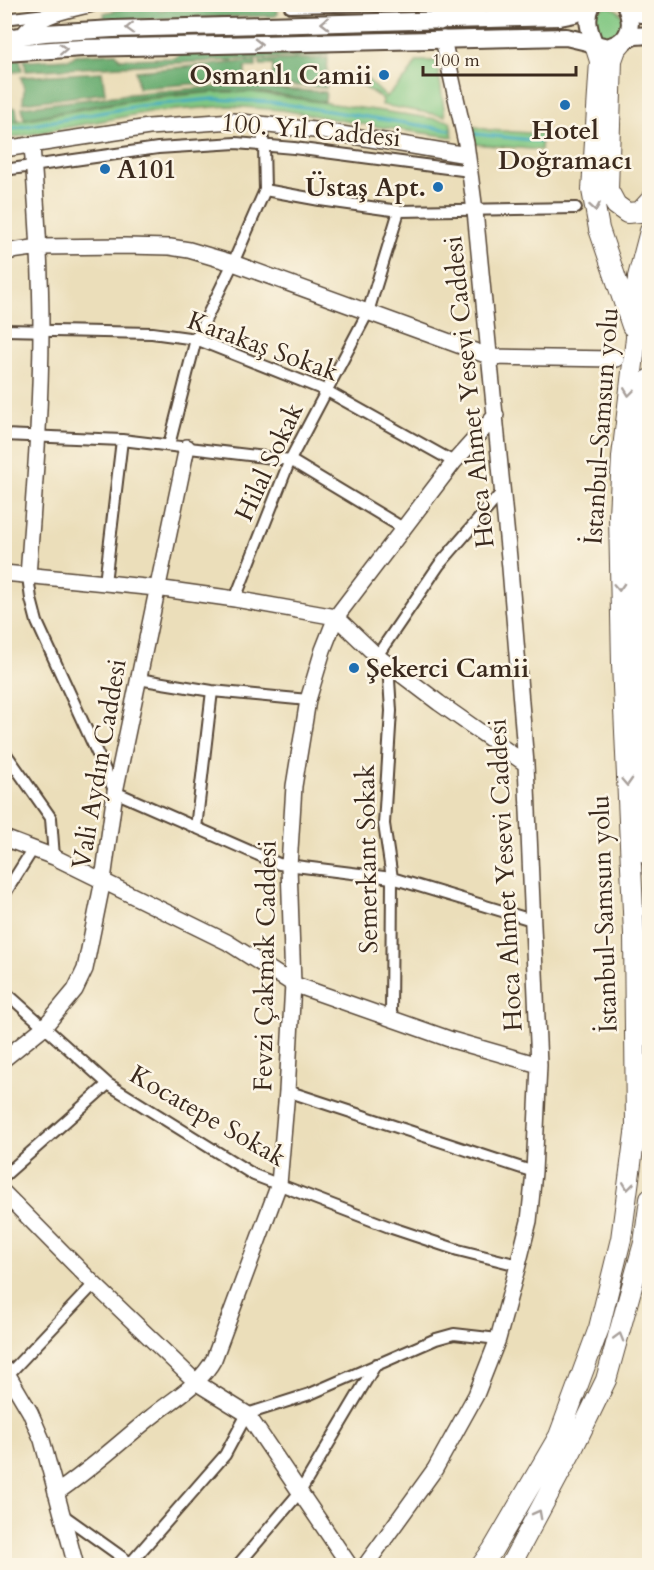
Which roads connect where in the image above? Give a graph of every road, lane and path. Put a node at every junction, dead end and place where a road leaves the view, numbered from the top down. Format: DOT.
graph roads {
  1 [pos="92,4"];
  2 [pos="425,4"];
  3 [pos="437,4"];
  4 [pos="591,4"];
  5 [pos="625,4"];
  6 [pos="290,8"];
  7 [pos="56,13"];
  8 [pos="650,14"];
  9 [pos="354,15"];
  10 [pos="4,19"];
  11 [pos="440,22"];
  12 [pos="650,35"];
  13 [pos="444,39"];
  14 [pos="622,42"];
  15 [pos="9,43"];
  16 [pos="595,45"];
  17 [pos="260,123"];
  18 [pos="264,145"];
  19 [pos="32,146"];
  20 [pos="4,149"];
  21 [pos="466,149"];
  22 [pos="34,166"];
  23 [pos="4,170"];
  24 [pos="470,171"];
  25 [pos="265,190"];
  26 [pos="650,201"];
  27 [pos="576,208"];
  28 [pos="399,211"];
  29 [pos="476,211"];
  30 [pos="650,231"];
  31 [pos="40,247"];
  32 [pos="4,252"];
  33 [pos="233,263"];
  34 [pos="368,312"];
  35 [pos="4,330"];
  36 [pos="41,331"];
  37 [pos="636,338"];
  38 [pos="196,339"];
  39 [pos="491,357"];
  40 [pos="616,359"];
  41 [pos="650,379"];
  42 [pos="327,391"];
  43 [pos="496,415"];
  44 [pos="4,435"];
  45 [pos="38,437"];
  46 [pos="123,440"];
  47 [pos="169,445"];
  48 [pos="187,447"];
  49 [pos="290,460"];
  50 [pos="454,462"];
  51 [pos="502,492"];
  52 [pos="403,528"];
  53 [pos="4,573"];
  54 [pos="28,576"];
  55 [pos="105,583"];
  56 [pos="156,588"];
  57 [pos="235,599"];
  58 [pos="336,617"];
  59 [pos="383,660"];
  60 [pos="138,679"];
  61 [pos="212,691"];
  62 [pos="308,700"];
  63 [pos="4,751"];
  64 [pos="526,764"];
  65 [pos="115,792"];
  66 [pos="196,828"];
  67 [pos="4,838"];
  68 [pos="33,849"];
  69 [pos="54,857"];
  70 [pos="650,857"];
  71 [pos="289,866"];
  72 [pos="392,878"];
  73 [pos="103,880"];
  74 [pos="4,895"];
  75 [pos="532,920"];
  76 [pos="293,984"];
  77 [pos="4,991"];
  78 [pos="391,1017"];
  79 [pos="45,1026"];
  80 [pos="4,1059"];
  81 [pos="539,1065"];
  82 [pos="108,1084"];
  83 [pos="287,1091"];
  84 [pos="534,1172"];
  85 [pos="4,1176"];
  86 [pos="279,1184"];
  87 [pos="4,1193"];
  88 [pos="650,1198"];
  89 [pos="518,1265"];
  90 [pos="94,1284"];
  91 [pos="498,1339"];
  92 [pos="376,1364"];
  93 [pos="6,1374"];
  94 [pos="197,1383"];
  95 [pos="247,1414"];
  96 [pos="300,1492"];
  97 [pos="57,1493"];
  98 [pos="63,1515"];
  99 [pos="130,1565"];
  100 [pos="76,1566"];
  101 [pos="237,1566"];
  102 [pos="350,1566"];
  103 [pos="365,1566"];
  104 [pos="481,1566"];
  105 [pos="510,1566"];
  1 -- 7 [label="street"];
  2 -- 9 [label="street"];
  3 -- 11 [label="street"];
  4 -- 11 [label="main road"];
  4 -- 16 [label="main road"];
  5 -- 8 [label="main road"];
  5 -- 14 [label="main road"];
  6 -- 9 [label="street"];
  7 -- 10 [label="street"];
  7 -- 15 [label="street"];
  9 -- 11 [label="main road"];
  9 -- 15 [label="main road, one-way"];
  11 -- 13 [label="main road"];
  12 -- 14 [label="main road"];
  15 -- 13 [label="main road, one-way"];
  13 -- 16 [label="main road"];
  13 -- 21 [label="street, Hoca Ahmet Yesevi Caddesi"];
  14 -- 16 [label="main road"];
  14 -- 26 [label="highway"];
  16 -- 37 [label="highway, one-way"];
  17 -- 18 [label="street"];
  17 -- 19 [label="street, 100. Yıl Caddesi"];
  17 -- 21 [label="street, 100. Yıl Caddesi"];
  18 -- 22 [label="street, 100. Yıl Caddesi"];
  18 -- 24 [label="street, 100. Yıl Caddesi"];
  18 -- 25 [label="street"];
  19 -- 20 [label="street, 100. Yıl Caddesi"];
  19 -- 22 [label="street"];
  21 -- 24 [label="street, Hoca Ahmet Yesevi Caddesi"];
  22 -- 23 [label="street, 100. Yıl Caddesi"];
  22 -- 31 [label="street"];
  24 -- 29 [label="street, Hoca Ahmet Yesevi Caddesi"];
  25 -- 28 [label="street"];
  25 -- 33 [label="street"];
  27 -- 29 [label="street"];
  28 -- 29 [label="street"];
  28 -- 34 [label="street, Hilal Sokak"];
  29 -- 39 [label="street, Hoca Ahmet Yesevi Caddesi"];
  30 -- 37 [label="highway, İstanbul-Samsun yolu"];
  31 -- 32 [label="street"];
  31 -- 33 [label="street"];
  31 -- 36 [label="street"];
  33 -- 34 [label="street"];
  33 -- 38 [label="street"];
  34 -- 39 [label="street"];
  34 -- 42 [label="street, Hilal Sokak"];
  35 -- 36 [label="street, Karakaş Sokak"];
  36 -- 38 [label="street, Karakaş Sokak"];
  36 -- 45 [label="street"];
  37 -- 104 [label="highway, İstanbul-Samsun yolu, one-way"];
  38 -- 42 [label="street, Karakaş Sokak"];
  38 -- 47 [label="street"];
  39 -- 40 [label="street"];
  39 -- 43 [label="street, Hoca Ahmet Yesevi Caddesi"];
  41 -- 70 [label="highway, İstanbul-Samsun yolu"];
  42 -- 49 [label="street, Hilal Sokak"];
  42 -- 50 [label="street, Karakaş Sokak"];
  43 -- 50 [label="street, Fevzi Çakmak Caddesi"];
  43 -- 51 [label="street, Hoca Ahmet Yesevi Caddesi"];
  44 -- 45 [label="street"];
  45 -- 46 [label="street"];
  45 -- 54 [label="street"];
  46 -- 47 [label="street"];
  46 -- 55 [label="street"];
  47 -- 48 [label="street"];
  48 -- 49 [label="street"];
  48 -- 56 [label="street, Vali Aydın Caddesi"];
  49 -- 52 [label="street"];
  49 -- 57 [label="street, Hilal Sokak"];
  50 -- 52 [label="street, Fevzi Çakmak Caddesi"];
  51 -- 59 [label="street"];
  51 -- 64 [label="street, Hoca Ahmet Yesevi Caddesi"];
  52 -- 58 [label="street, Fevzi Çakmak Caddesi"];
  53 -- 54 [label="street"];
  54 -- 55 [label="street"];
  54 -- 65 [label="street"];
  55 -- 56 [label="street"];
  56 -- 57 [label="street"];
  56 -- 60 [label="street, Vali Aydın Caddesi"];
  57 -- 58 [label="street"];
  58 -- 59 [label="street"];
  58 -- 62 [label="street, Fevzi Çakmak Caddesi"];
  59 -- 64 [label="street"];
  59 -- 72 [label="street, Semerkant Sokak"];
  60 -- 61 [label="street"];
  60 -- 65 [label="street, Vali Aydın Caddesi"];
  61 -- 62 [label="street"];
  61 -- 66 [label="street"];
  62 -- 71 [label="street, Fevzi Çakmak Caddesi"];
  63 -- 69 [label="street"];
  64 -- 75 [label="street, Hoca Ahmet Yesevi Caddesi"];
  65 -- 66 [label="street"];
  65 -- 73 [label="street, Vali Aydın Caddesi"];
  66 -- 71 [label="street"];
  67 -- 68 [label="street"];
  68 -- 69 [label="street"];
  68 -- 74 [label="street"];
  69 -- 73 [label="street"];
  71 -- 72 [label="street"];
  71 -- 76 [label="street, Fevzi Çakmak Caddesi"];
  72 -- 75 [label="street"];
  72 -- 78 [label="street, Semerkant Sokak"];
  73 -- 76 [label="street"];
  73 -- 79 [label="street, Vali Aydın Caddesi"];
  75 -- 81 [label="street, Hoca Ahmet Yesevi Caddesi"];
  76 -- 78 [label="street"];
  76 -- 83 [label="street, Fevzi Çakmak Caddesi"];
  77 -- 79 [label="street, Kocatepe Sokak"];
  78 -- 81 [label="street"];
  79 -- 80 [label="street, Vali Aydın Caddesi"];
  79 -- 82 [label="street, Kocatepe Sokak"];
  81 -- 84 [label="street, Hoca Ahmet Yesevi Caddesi"];
  82 -- 85 [label="street"];
  82 -- 86 [label="street, Kocatepe Sokak"];
  83 -- 84 [label="street"];
  83 -- 86 [label="street, Fevzi Çakmak Caddesi"];
  84 -- 89 [label="street, Hoca Ahmet Yesevi Caddesi"];
  86 -- 89 [label="street, Kocatepe Sokak"];
  86 -- 94 [label="street, Fevzi Çakmak Caddesi"];
  87 -- 90 [label="street"];
  105 -- 88 [label="highway, one-way"];
  89 -- 91 [label="street, Hoca Ahmet Yesevi Caddesi"];
  90 -- 93 [label="street"];
  90 -- 94 [label="street"];
  91 -- 92 [label="street"];
  91 -- 103 [label="street, Hoca Ahmet Yesevi Caddesi"];
  92 -- 95 [label="street"];
  92 -- 96 [label="street"];
  93 -- 97 [label="street"];
  94 -- 95 [label="street"];
  94 -- 97 [label="street, Fevzi Çakmak Caddesi"];
  95 -- 96 [label="street"];
  95 -- 99 [label="street"];
  96 -- 101 [label="street"];
  96 -- 102 [label="street"];
  97 -- 98 [label="street"];
  98 -- 99 [label="street"];
  98 -- 100 [label="street"];
}
